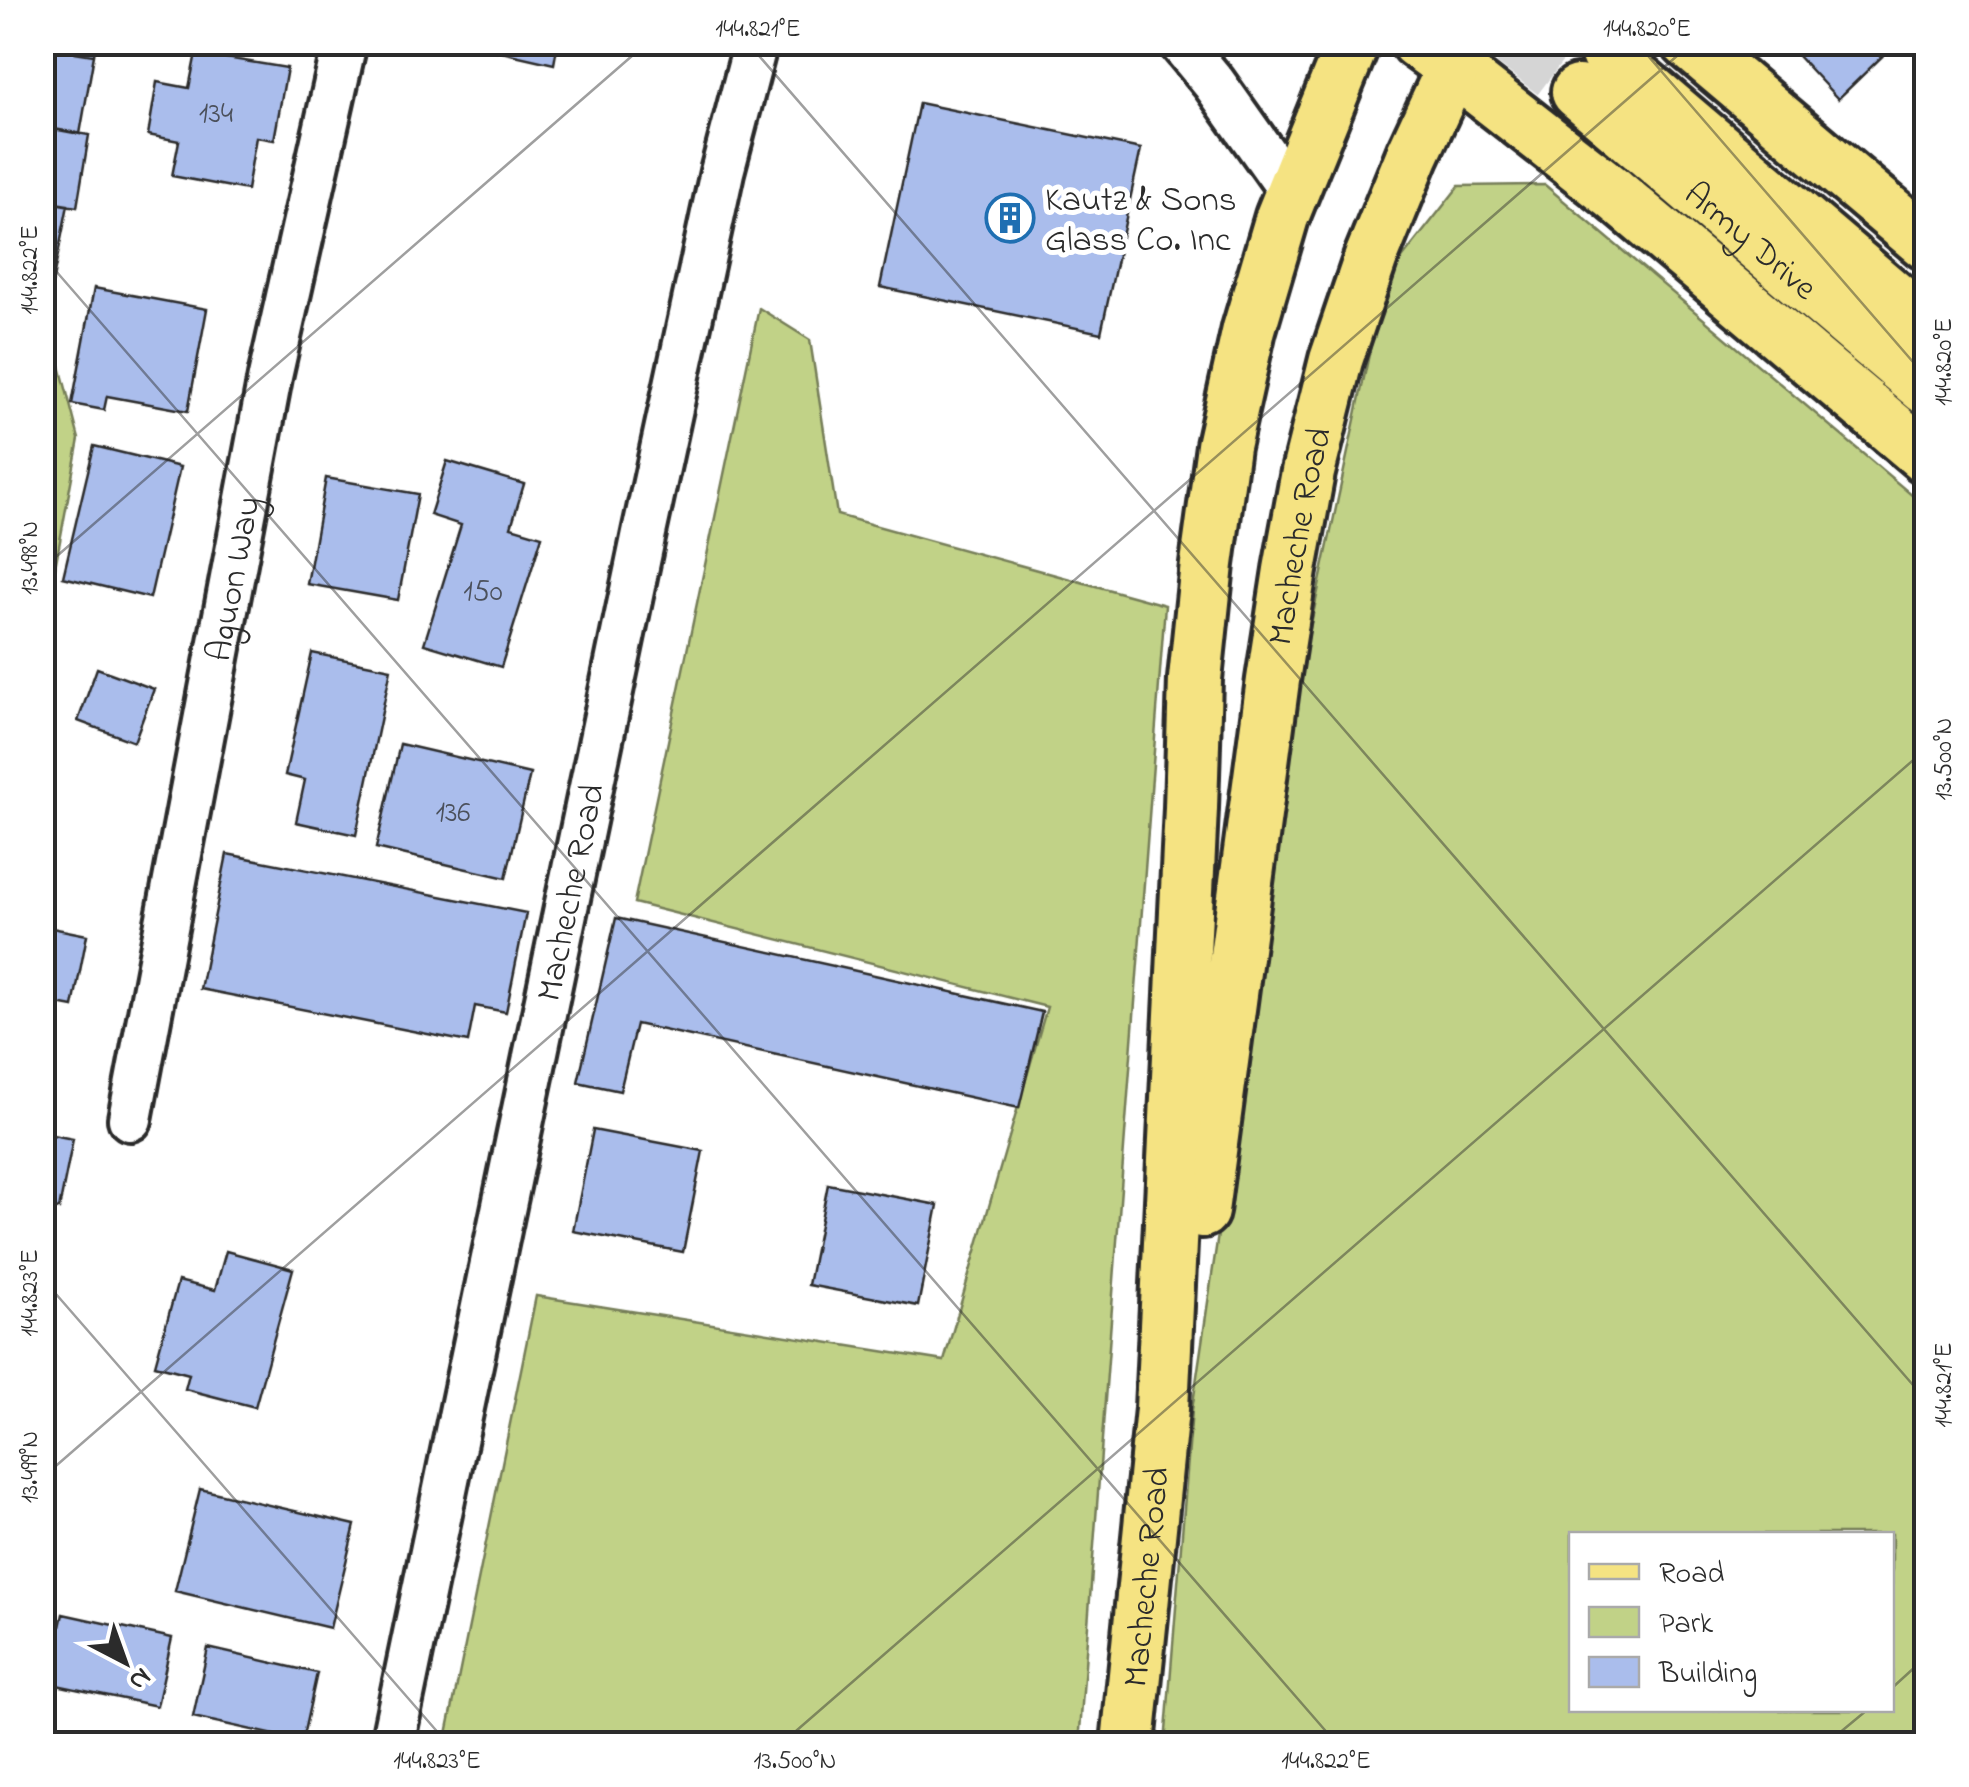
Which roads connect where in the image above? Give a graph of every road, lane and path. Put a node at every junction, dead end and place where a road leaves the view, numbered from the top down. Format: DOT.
graph roads {
  1 [pos="345,42"];
  2 [pos="756,42"];
  3 [pos="1180,42"];
  4 [pos="1353,42"];
  5 [pos="1688,42"];
  6 [pos="1445,51"];
  7 [pos="1292,193"];
  8 [pos="1926,243"];
  9 [pos="1926,325"];
  10 [pos="1926,388"];
  11 [pos="1926,457"];
  12 [pos="130,1118"];
  13 [pos="1162,1409"];
  14 [pos="392,1744"];
  15 [pos="1128,1744"];
  1 -- 12 [label="street, Aguon Way"];
  2 -- 14 [label="street, Macheche Road"];
  3 -- 7 [label="street"];
  4 -- 7 [label="main road, Macheche Road"];
  5 -- 8 [label="main road"];
  6 -- 11 [label="main road"];
  6 -- 13 [label="main road, Macheche Road"];
  7 -- 13 [label="main road, Macheche Road"];
  9 -- 10 [label="main road, Army Drive"];
  13 -- 15 [label="main road, Macheche Road"];
}
